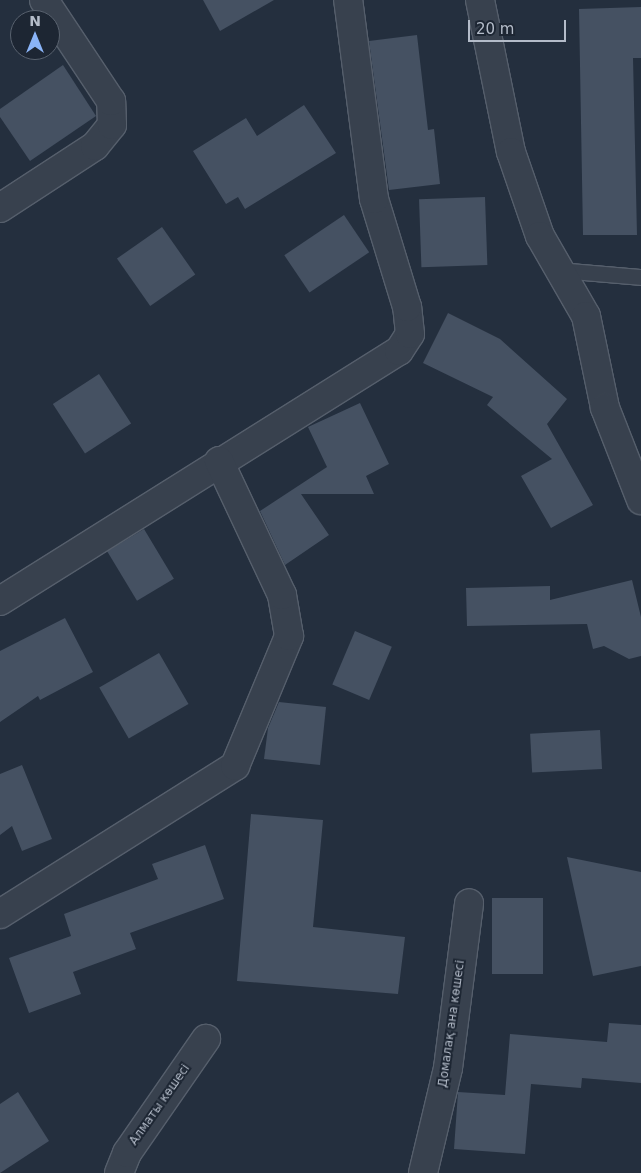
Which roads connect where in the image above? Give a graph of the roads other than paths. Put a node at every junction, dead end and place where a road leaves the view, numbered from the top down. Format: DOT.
graph roads {
  1 [pos="44,0"];
  2 [pos="348,0"];
  3 [pos="480,0"];
  4 [pos="0,208"];
  5 [pos="560,270"];
  6 [pos="641,277"];
  7 [pos="219,461"];
  8 [pos="641,500"];
  9 [pos="0,601"];
  10 [pos="469,903"];
  11 [pos="0,914"];
  12 [pos="206,1040"];
  13 [pos="119,1173"];
  14 [pos="423,1173"];
  1 -- 4 [label="street"];
  2 -- 7 [label="street"];
  3 -- 5 [label="street"];
  5 -- 6 [label="lane"];
  5 -- 8 [label="street"];
  7 -- 9 [label="street"];
  7 -- 11 [label="street"];
  10 -- 14 [label="street, Домалақ ана көшесі"];
  12 -- 13 [label="street, Алматы көшесі"];
}
